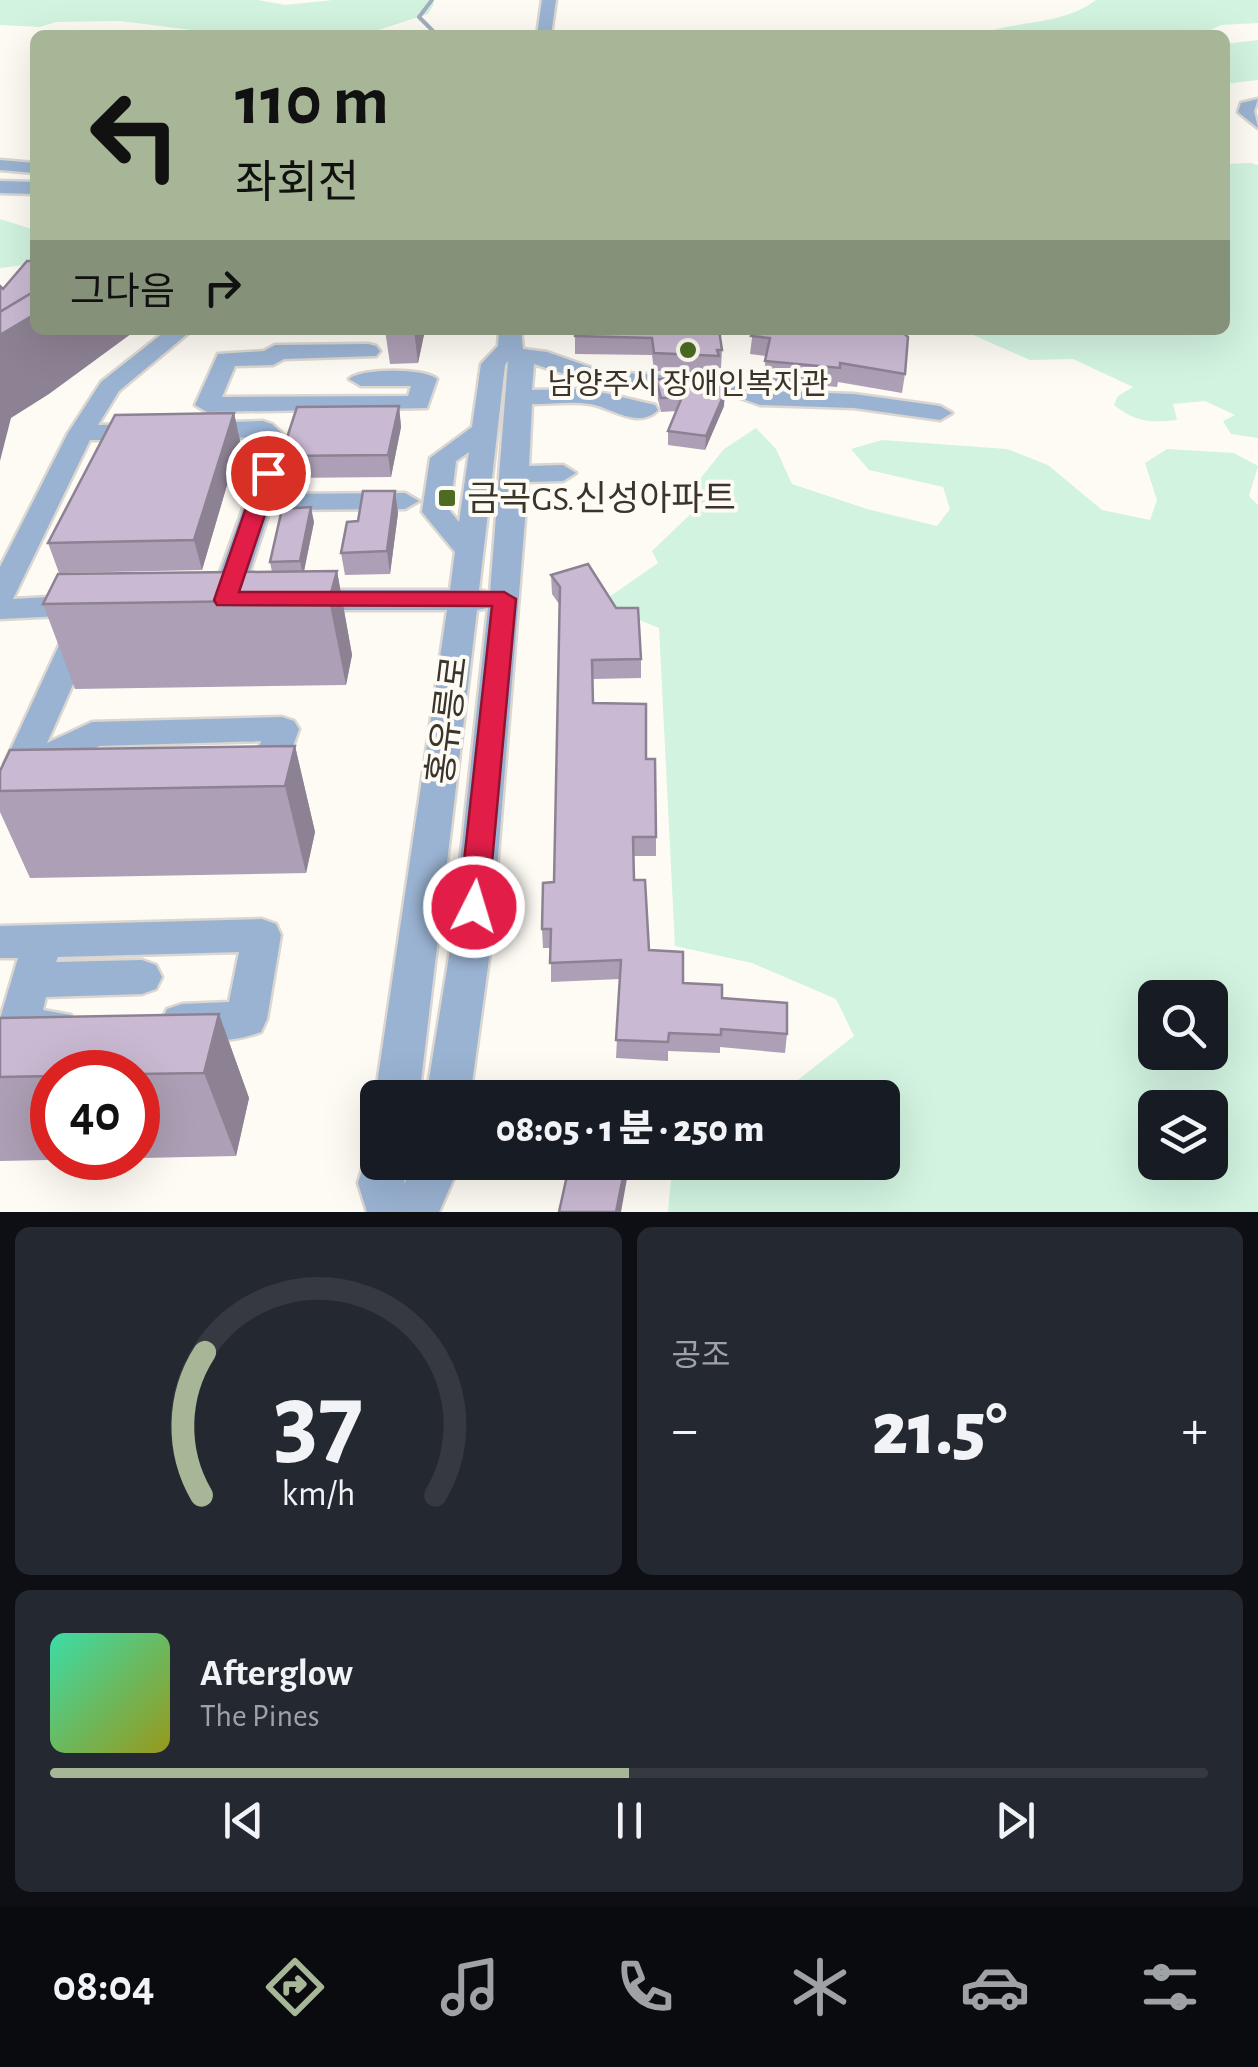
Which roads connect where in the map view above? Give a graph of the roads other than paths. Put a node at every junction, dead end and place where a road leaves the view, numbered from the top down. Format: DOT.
graph roads {
  1 [pos="549,0"];
  2 [pos="545,30"];
  3 [pos="1258,104"];
  4 [pos="1258,123"];
  5 [pos="0,164"];
  6 [pos="30,167"];
  7 [pos="0,187"];
  8 [pos="30,188"];
  9 [pos="176,335"];
  10 [pos="371,340"];
  11 [pos="511,344"];
  12 [pos="361,379"];
  13 [pos="521,397"];
  14 [pos="354,404"];
  15 [pos="646,410"];
  16 [pos="940,413"];
  17 [pos="484,431"];
  18 [pos="82,433"];
  19 [pos="515,474"];
  20 [pos="563,474"];
  21 [pos="405,501"];
  22 [pos="258,502"];
  23 [pos="470,552"];
  24 [pos="2,593"];
  25 [pos="504,599"];
  26 [pos="225,600"];
  27 [pos="462,600"];
  28 [pos="275,609"];
  29 [pos="351,626"];
  30 [pos="242,627"];
  31 [pos="167,752"];
  32 [pos="11,765"];
  33 [pos="43,939"];
  34 [pos="0,942"];
  35 [pos="142,978"];
  36 [pos="32,980"];
  37 [pos="148,1024"];
  38 [pos="89,1026"];
  39 [pos="400,1080"];
  40 [pos="451,1080"];
  41 [pos="382,1180"];
  42 [pos="430,1180"];
  43 [pos="390,1212"];
  44 [pos="415,1212"];
  1 -- 2 [label="street"];
  3 -- 4 [label="street"];
  5 -- 6 [label="street"];
  7 -- 8 [label="street"];
  9 -- 18 [label="street"];
  10 -- 12 [label="street"];
  10 -- 14 [label="street"];
  11 -- 13 [label="street, 홍유릉로"];
  11 -- 16 [label="street"];
  11 -- 17 [label="street, 홍유릉로"];
  12 -- 14 [label="street"];
  12 -- 14 [label="street"];
  13 -- 15 [label="street"];
  13 -- 19 [label="street, 홍유릉로"];
  17 -- 23 [label="street, 홍유릉로"];
  17 -- 23 [label="street"];
  18 -- 22 [label="street"];
  18 -- 24 [label="street"];
  19 -- 20 [label="street"];
  19 -- 25 [label="street, 홍유릉로"];
  21 -- 22 [label="street"];
  22 -- 26 [label="street"];
  23 -- 27 [label="street, 홍유릉로"];
  24 -- 32 [label="street"];
  25 -- 27 [label="street"];
  25 -- 40 [label="street, 홍유릉로"];
  26 -- 28 [label="street"];
  26 -- 30 [label="street"];
  27 -- 28 [label="street"];
  27 -- 39 [label="street, 홍유릉로"];
  28 -- 29 [label="street"];
  31 -- 32 [label="street"];
  32 -- 32 [label="street"];
  33 -- 34 [label="street"];
  33 -- 36 [label="street"];
  33 -- 37 [label="street"];
  35 -- 36 [label="street"];
  36 -- 38 [label="street"];
  41 -- 43 [label="street"];
  42 -- 44 [label="street"];
}
